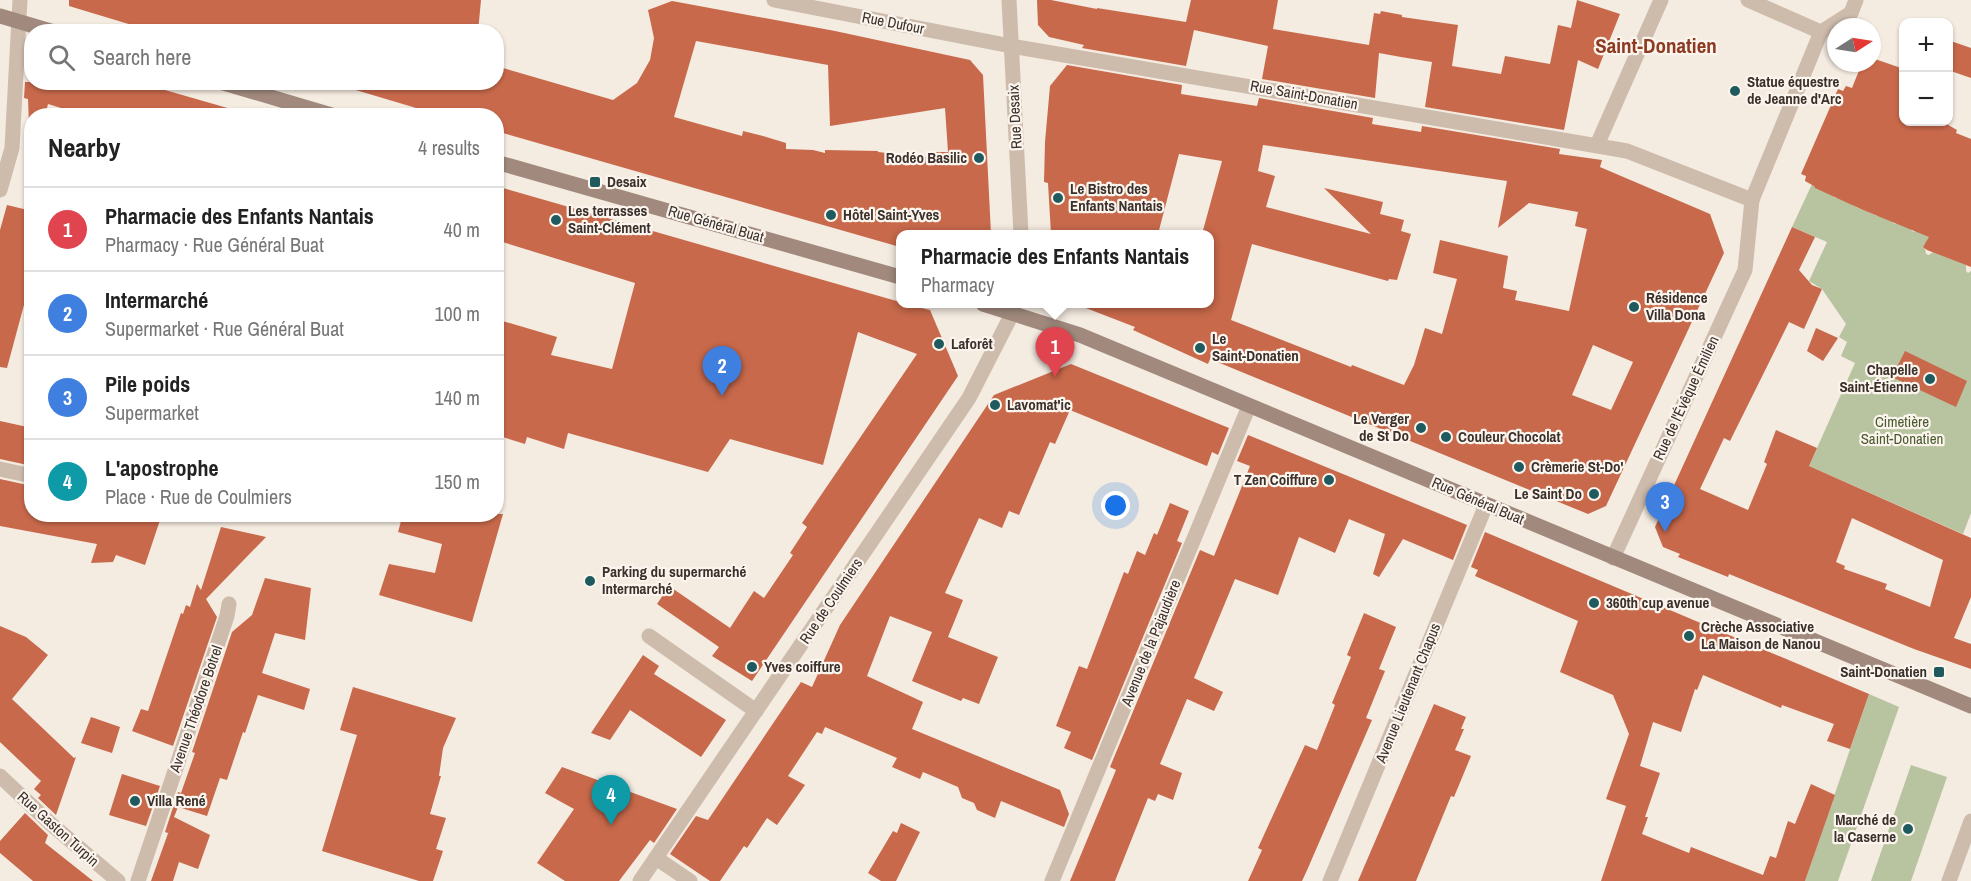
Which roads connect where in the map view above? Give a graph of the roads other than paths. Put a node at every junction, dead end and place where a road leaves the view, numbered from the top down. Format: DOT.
graph roads {
  1 [pos="20,0"];
  2 [pos="774,0"];
  3 [pos="1009,0"];
  4 [pos="1660,0"];
  5 [pos="1748,0"];
  6 [pos="1856,0"];
  7 [pos="0,16"];
  8 [pos="20,22"];
  9 [pos="27,24"];
  10 [pos="1821,32"];
  11 [pos="1011,46"];
  12 [pos="247,90"];
  13 [pos="308,108"];
  14 [pos="1597,145"];
  15 [pos="504,164"];
  16 [pos="0,190"];
  17 [pos="1752,200"];
  18 [pos="1021,230"];
  19 [pos="896,276"];
  20 [pos="1013,309"];
  21 [pos="1249,406"];
  22 [pos="0,469"];
  23 [pos="24,474"];
  24 [pos="1486,505"];
  25 [pos="1613,558"];
  26 [pos="229,604"];
  27 [pos="649,636"];
  28 [pos="1971,706"];
  29 [pos="756,711"];
  30 [pos="0,776"];
  31 [pos="1971,822"];
  32 [pos="656,858"];
  33 [pos="118,881"];
  34 [pos="138,881"];
  35 [pos="640,881"];
  36 [pos="690,881"];
  37 [pos="1052,881"];
  38 [pos="1330,881"];
  39 [pos="1950,881"];
  1 -- 8 [label="street"];
  2 -- 11 [label="street, Rue Dufour"];
  3 -- 11 [label="street, Rue Desaix"];
  4 -- 14 [label="street"];
  5 -- 10 [label="street"];
  6 -- 10 [label="street"];
  7 -- 8 [label="main road"];
  8 -- 9 [label="main road"];
  8 -- 16 [label="street"];
  10 -- 17 [label="street, Rue de l'Évêque Émilien"];
  11 -- 14 [label="street, Rue Saint-Donatien"];
  11 -- 18 [label="street, Rue Desaix"];
  12 -- 13 [label="main road"];
  14 -- 17 [label="street, Rue Saint-Donatien"];
  15 -- 19 [label="main road, Rue Général Buat"];
  17 -- 25 [label="street, Rue de l'Évêque Émilien"];
  20 -- 21 [label="main road, Rue Général Buat"];
  20 -- 29 [label="street, Rue de Coulmiers"];
  21 -- 24 [label="main road, Rue Général Buat"];
  21 -- 37 [label="street, Avenue de la Pajaudière"];
  22 -- 23 [label="street"];
  24 -- 25 [label="main road, Rue Général Buat"];
  24 -- 38 [label="street, Avenue Lieutenant Chapus"];
  25 -- 28 [label="main road, Rue Général Buat"];
  26 -- 34 [label="street, Avenue Théodore Botrel"];
  27 -- 29 [label="street"];
  29 -- 32 [label="street, Rue de Coulmiers"];
  30 -- 33 [label="street, Rue Gaston Turpin"];
  31 -- 39 [label="street"];
  32 -- 35 [label="street, Rue de Coulmiers"];
  32 -- 36 [label="street"];
}
